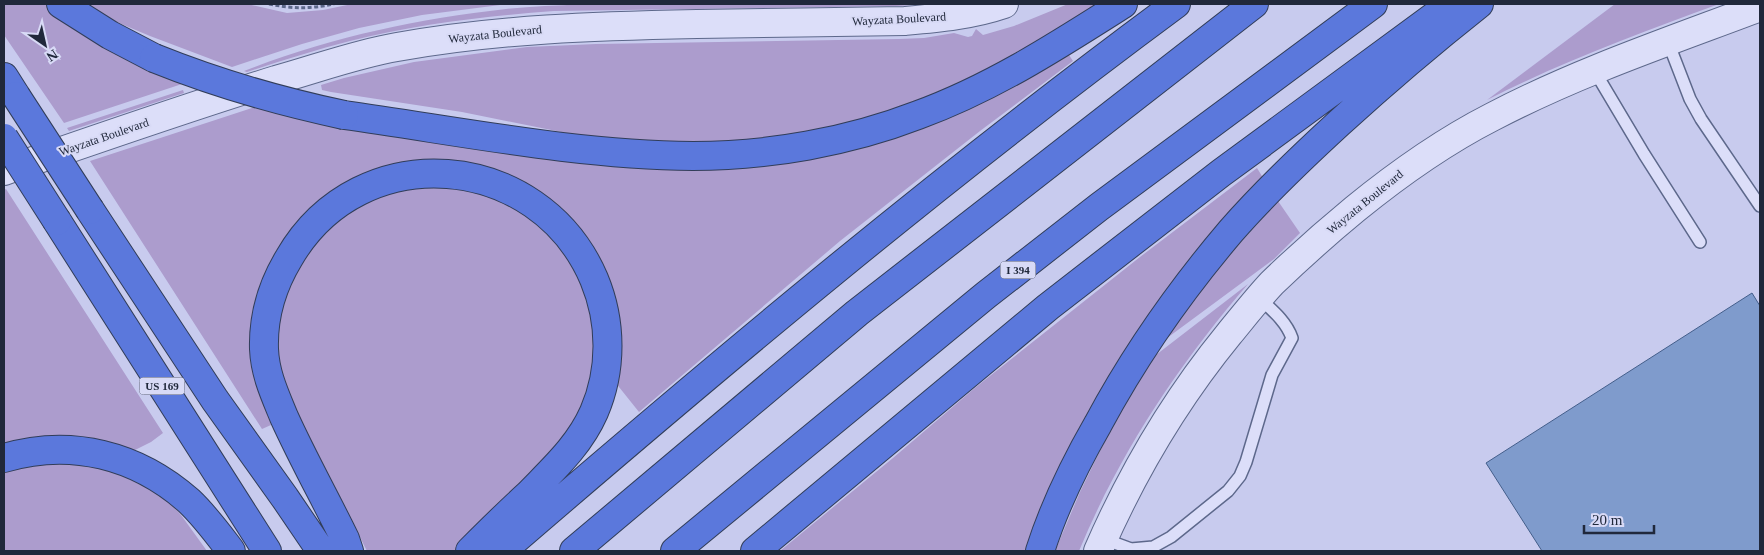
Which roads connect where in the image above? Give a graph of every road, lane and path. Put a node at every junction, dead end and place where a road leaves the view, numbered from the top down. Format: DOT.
graph roads {
  1 [pos="60,4"];
  2 [pos="270,4"];
  3 [pos="334,4"];
  4 [pos="1004,4"];
  5 [pos="1123,4"];
  6 [pos="1176,4"];
  7 [pos="1254,4"];
  8 [pos="1373,4"];
  9 [pos="1451,4"];
  10 [pos="1480,4"];
  11 [pos="1760,7"];
  12 [pos="1668,42"];
  13 [pos="1594,70"];
  14 [pos="10,86"];
  15 [pos="4,138"];
  16 [pos="4,171"];
  17 [pos="1760,206"];
  18 [pos="1700,242"];
  19 [pos="1259,298"];
  20 [pos="4,458"];
  21 [pos="1101,545"];
  22 [pos="231,551"];
  23 [pos="267,551"];
  24 [pos="321,551"];
  25 [pos="349,551"];
  26 [pos="470,551"];
  27 [pos="502,551"];
  28 [pos="574,551"];
  29 [pos="675,551"];
  30 [pos="755,551"];
  31 [pos="1040,551"];
  1 -- 5 [label="highway, bridge"];
  2 -- 3 [label="path"];
  4 -- 16 [label="street, Wayzata Boulevard"];
  6 -- 27 [label="highway"];
  7 -- 28 [label="highway"];
  8 -- 29 [label="highway, I 394"];
  9 -- 30 [label="highway"];
  10 -- 31 [label="highway"];
  11 -- 12 [label="street, Wayzata Boulevard"];
  12 -- 13 [label="street, Wayzata Boulevard"];
  12 -- 17 [label="lane"];
  13 -- 18 [label="lane"];
  13 -- 19 [label="street, Wayzata Boulevard"];
  14 -- 24 [label="highway, US 169, bridge"];
  15 -- 23 [label="highway, US 169, bridge"];
  19 -- 21 [label="street, Wayzata Boulevard"];
  19 -- 21 [label="lane"];
  20 -- 22 [label="highway"];
  25 -- 26 [label="highway"];
}
